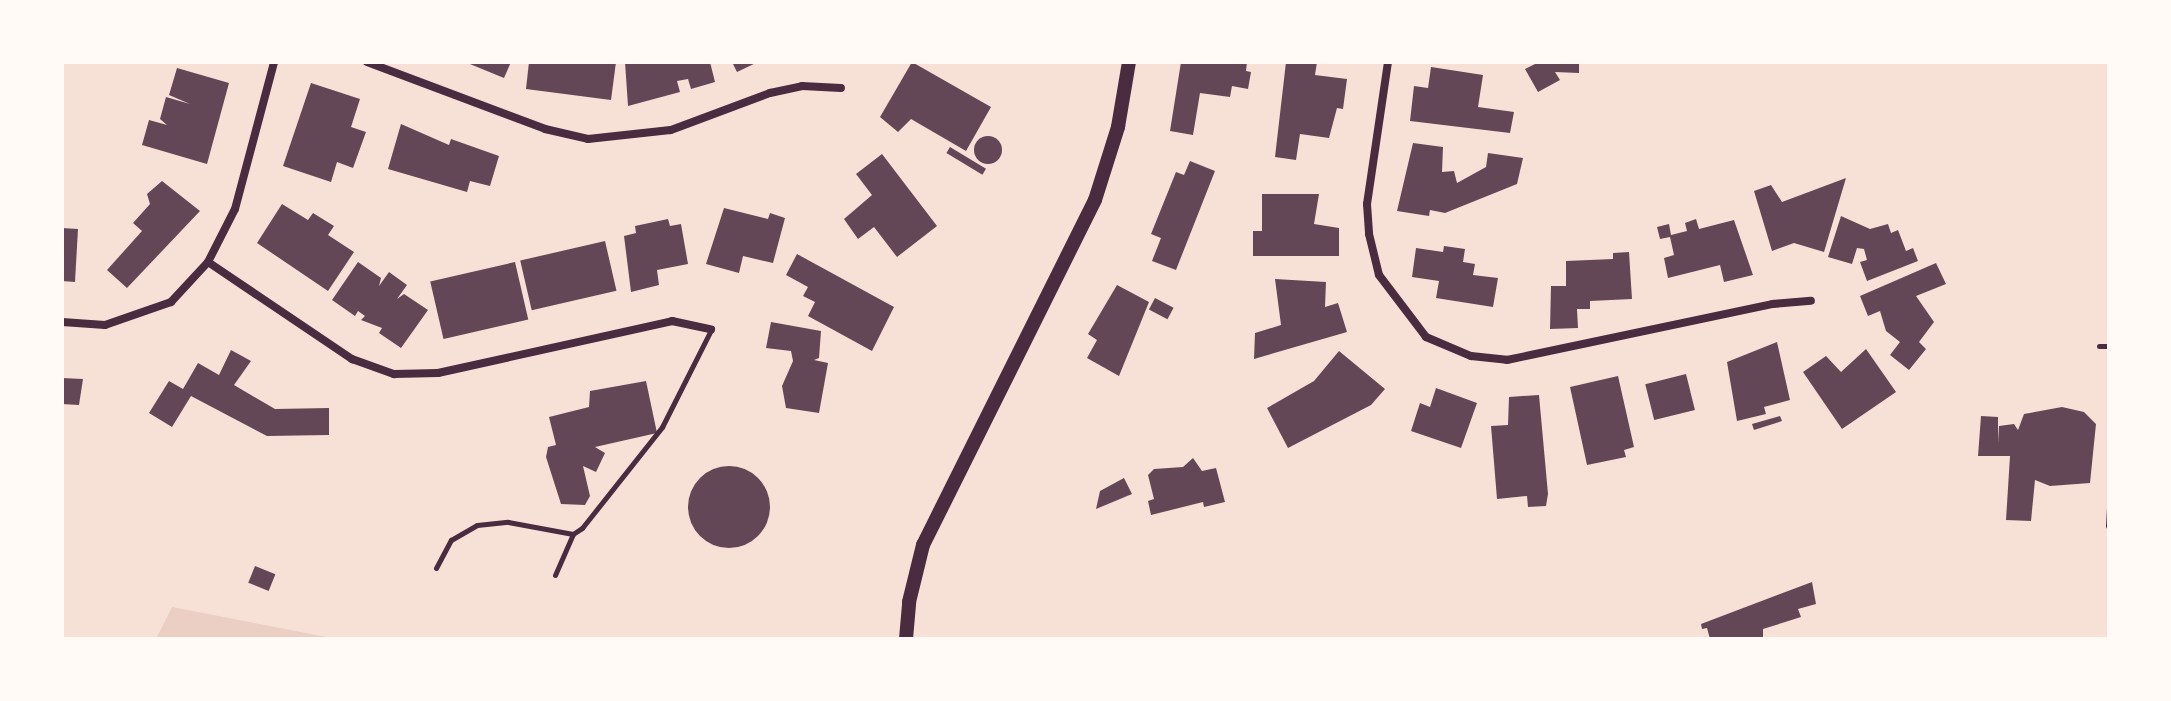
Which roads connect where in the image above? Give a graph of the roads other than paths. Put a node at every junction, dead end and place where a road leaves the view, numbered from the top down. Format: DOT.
graph roads {
  1 [pos="274,62"];
  2 [pos="367,62"];
  3 [pos="1129,62"];
  4 [pos="1388,62"];
  5 [pos="841,88"];
  6 [pos="208,262"];
  7 [pos="1811,301"];
  8 [pos="62,322"];
  9 [pos="711,329"];
  10 [pos="2099,346"];
  11 [pos="2109,346"];
  12 [pos="2109,508"];
  13 [pos="2108,526"];
  14 [pos="573,534"];
  15 [pos="436,568"];
  16 [pos="555,575"];
  17 [pos="906,639"];
  1 -- 6 [label="street"];
  2 -- 5 [label="street"];
  3 -- 17 [label="main road"];
  4 -- 7 [label="street"];
  6 -- 8 [label="street"];
  6 -- 9 [label="street"];
  9 -- 14 [label="lane"];
  10 -- 11 [label="lane"];
  12 -- 13 [label="lane"];
  14 -- 15 [label="lane"];
  14 -- 16 [label="lane"];
}
